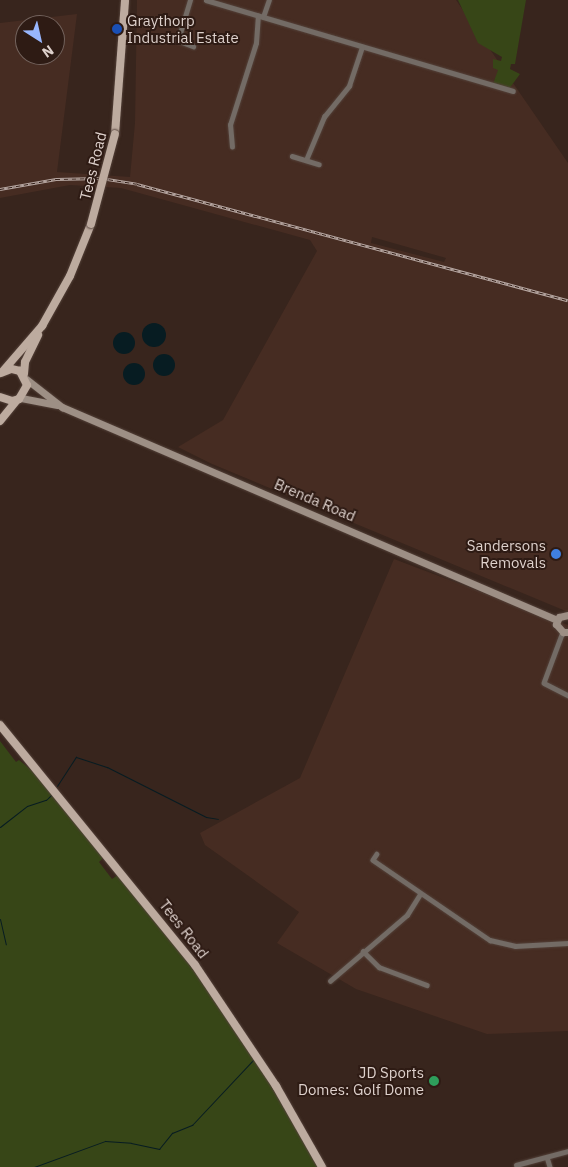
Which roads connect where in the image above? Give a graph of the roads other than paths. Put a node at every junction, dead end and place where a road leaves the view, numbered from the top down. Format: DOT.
graph roads {
  1 [pos="125,0"];
  2 [pos="190,0"];
  3 [pos="206,0"];
  4 [pos="269,0"];
  5 [pos="261,16"];
  6 [pos="169,37"];
  7 [pos="178,40"];
  8 [pos="193,46"];
  9 [pos="362,47"];
  10 [pos="513,91"];
  11 [pos="232,147"];
  12 [pos="292,156"];
  13 [pos="306,160"];
  14 [pos="319,164"];
  15 [pos="42,326"];
  16 [pos="1,373"];
  17 [pos="25,376"];
  18 [pos="0,396"];
  19 [pos="20,399"];
  20 [pos="62,407"];
  21 [pos="0,421"];
  22 [pos="568,615"];
  23 [pos="557,620"];
  24 [pos="566,632"];
  25 [pos="568,695"];
  26 [pos="0,725"];
  27 [pos="377,854"];
  28 [pos="420,894"];
  29 [pos="568,943"];
  30 [pos="363,951"];
  31 [pos="330,981"];
  32 [pos="428,985"];
  33 [pos="568,1150"];
  34 [pos="547,1157"];
  35 [pos="516,1166"];
  36 [pos="322,1167"];
  37 [pos="550,1167"];
  1 -- 15 [label="main road, Tees Road, bridge"];
  2 -- 7 [label="street"];
  3 -- 5 [label="street"];
  4 -- 5 [label="street"];
  5 -- 9 [label="street"];
  5 -- 11 [label="street"];
  6 -- 7 [label="street"];
  7 -- 8 [label="street"];
  9 -- 10 [label="street"];
  9 -- 13 [label="street"];
  12 -- 13 [label="street"];
  13 -- 14 [label="street"];
  15 -- 16 [label="main road, Tees Road"];
  15 -- 17 [label="main road, Tees Road"];
  16 -- 17 [label="main road"];
  17 -- 19 [label="main road, Tees Road"];
  17 -- 20 [label="main road, Brenda Road"];
  18 -- 19 [label="main road"];
  19 -- 20 [label="main road, Brenda Road"];
  19 -- 21 [label="main road"];
  20 -- 23 [label="main road, Brenda Road"];
  22 -- 23 [label="main road"];
  23 -- 24 [label="main road"];
  24 -- 25 [label="street"];
  26 -- 36 [label="main road, Tees Road"];
  27 -- 28 [label="street"];
  28 -- 29 [label="street"];
  28 -- 30 [label="street"];
  30 -- 31 [label="street"];
  30 -- 32 [label="street"];
  33 -- 34 [label="street"];
  34 -- 35 [label="street"];
  34 -- 37 [label="street"];
}
